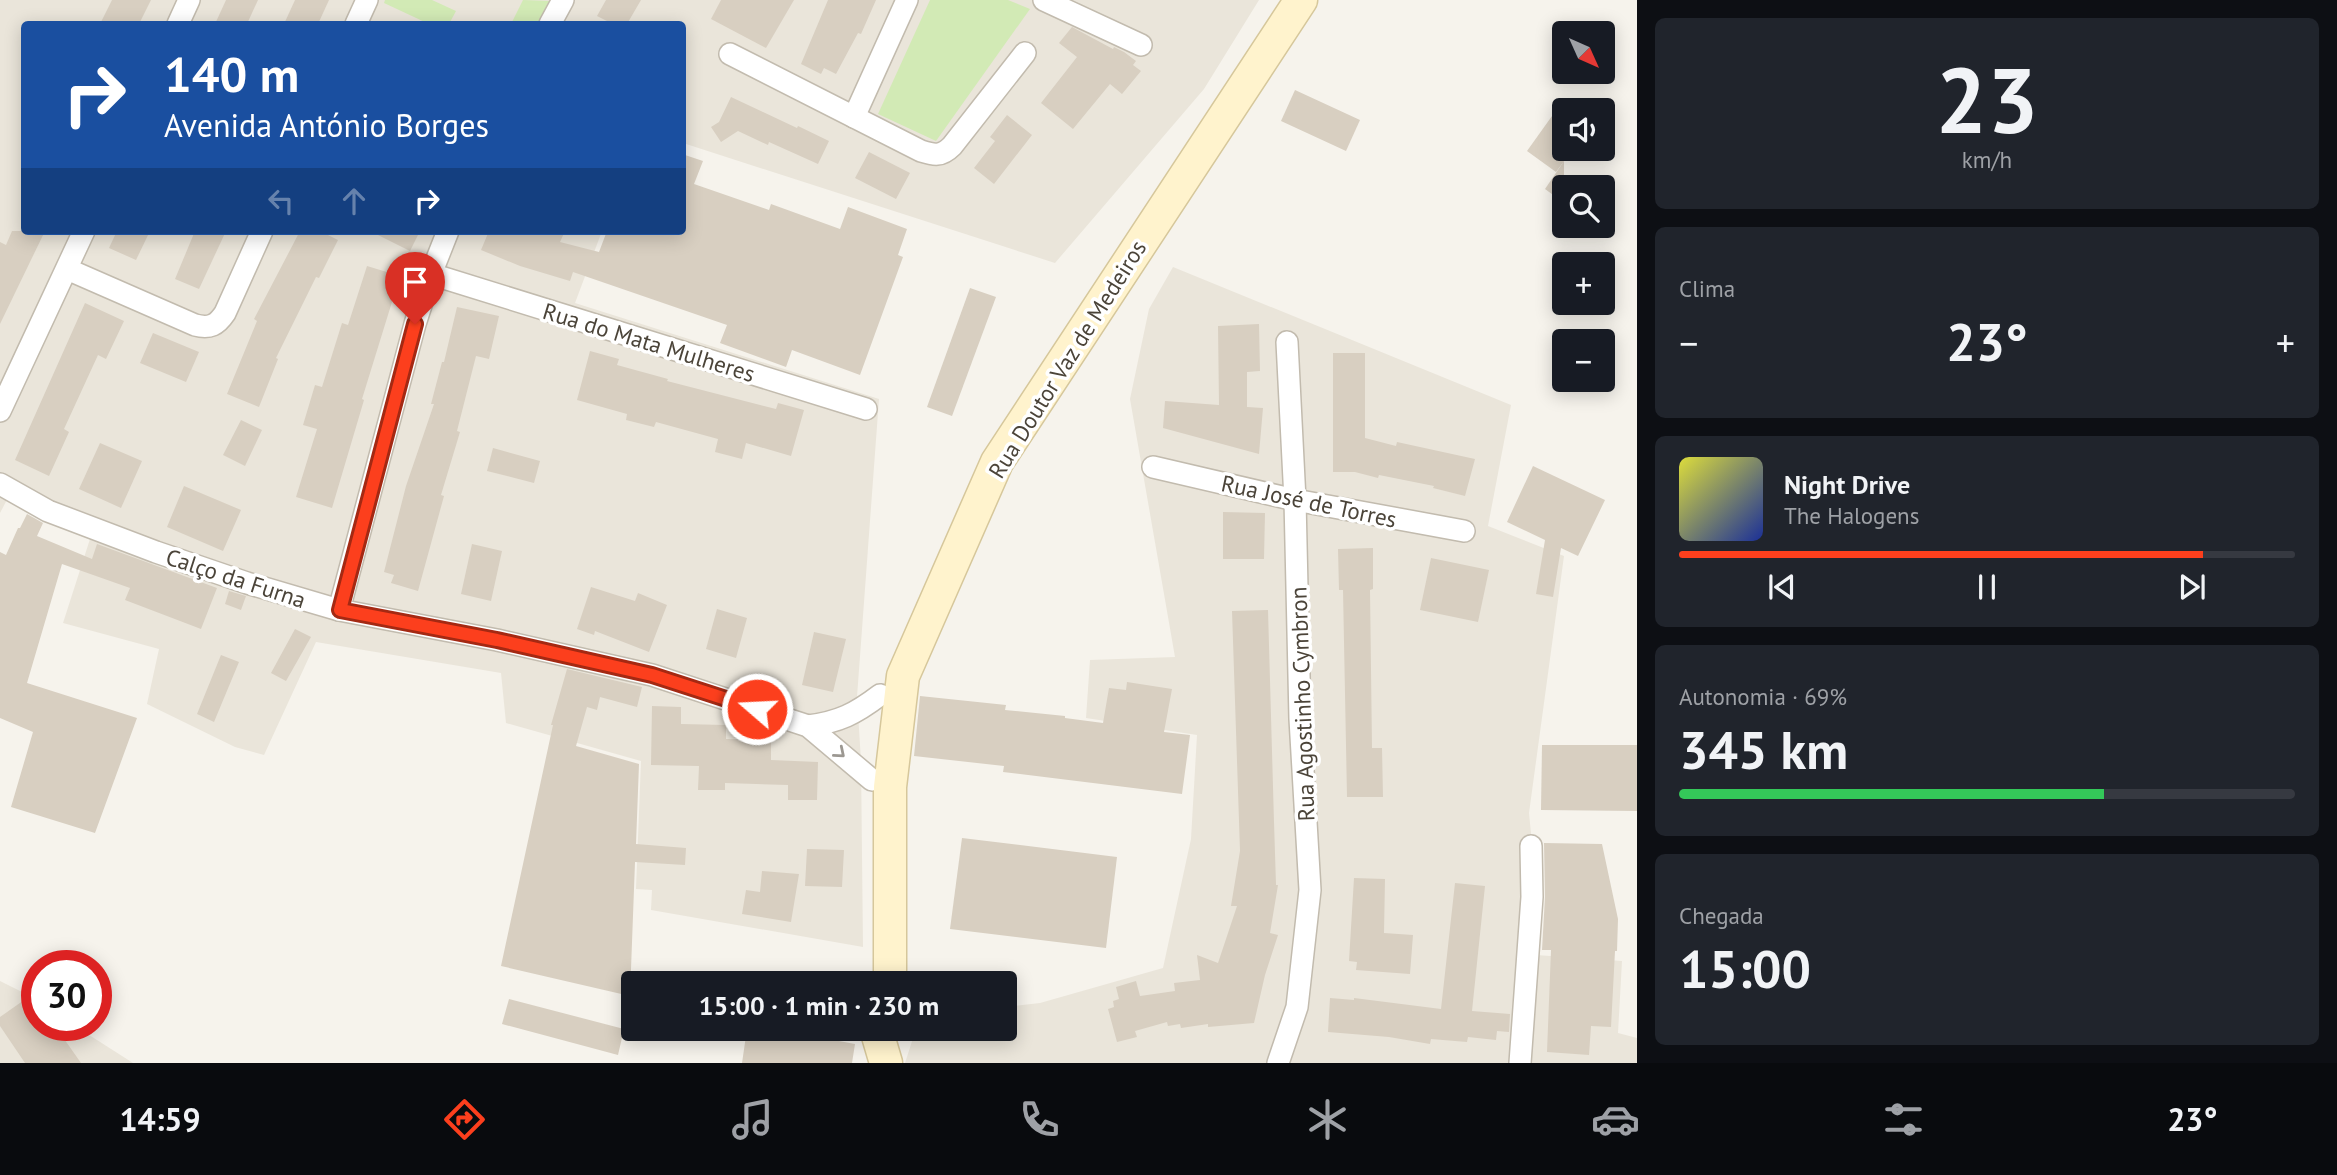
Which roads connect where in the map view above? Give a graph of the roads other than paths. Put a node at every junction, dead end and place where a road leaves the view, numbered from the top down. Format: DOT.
graph roads {
  1 [pos="189,0"];
  2 [pos="562,0"];
  3 [pos="907,0"];
  4 [pos="1044,0"];
  5 [pos="1279,0"];
  6 [pos="1301,0"];
  7 [pos="179,21"];
  8 [pos="552,21"];
  9 [pos="1141,45"];
  10 [pos="1025,52"];
  11 [pos="730,54"];
  12 [pos="854,117"];
  13 [pos="82,235"];
  14 [pos="260,235"];
  15 [pos="446,235"];
  16 [pos="67,269"];
  17 [pos="431,274"];
  18 [pos="1287,342"];
  19 [pos="866,409"];
  20 [pos="0,411"];
  21 [pos="1153,467"];
  22 [pos="0,484"];
  23 [pos="1295,500"];
  24 [pos="1464,531"];
  25 [pos="340,610"];
  26 [pos="880,695"];
  27 [pos="808,726"];
  28 [pos="881,783"];
  29 [pos="1531,846"];
  30 [pos="872,971"];
  31 [pos="889,971"];
  32 [pos="1278,1063"];
  33 [pos="1520,1063"];
  1 -- 7 [label="street"];
  2 -- 8 [label="street"];
  3 -- 12 [label="street"];
  4 -- 9 [label="street"];
  5 -- 26 [label="street, Rua Doutor Vaz de Medeiros"];
  6 -- 28 [label="street, Rua Doutor Vaz de Medeiros"];
  10 -- 12 [label="street"];
  11 -- 12 [label="street"];
  13 -- 16 [label="street"];
  14 -- 16 [label="street"];
  15 -- 17 [label="street"];
  16 -- 20 [label="street"];
  17 -- 19 [label="street, Rua do Mata Mulheres"];
  17 -- 25 [label="street"];
  18 -- 23 [label="street, Rua Agostinho Cymbron"];
  21 -- 23 [label="street, Rua José de Torres"];
  22 -- 25 [label="street, Calço da Furna"];
  23 -- 24 [label="street, Rua José de Torres"];
  23 -- 32 [label="street, Rua Agostinho Cymbron"];
  25 -- 27 [label="street, Calço da Furna"];
  26 -- 27 [label="street, Calço da Furna"];
  26 -- 28 [label="street, Rua Doutor Vaz de Medeiros"];
  27 -- 28 [label="street, Calço da Furna, one-way"];
  28 -- 30 [label="street"];
  28 -- 31 [label="street"];
  29 -- 33 [label="street"];
}
